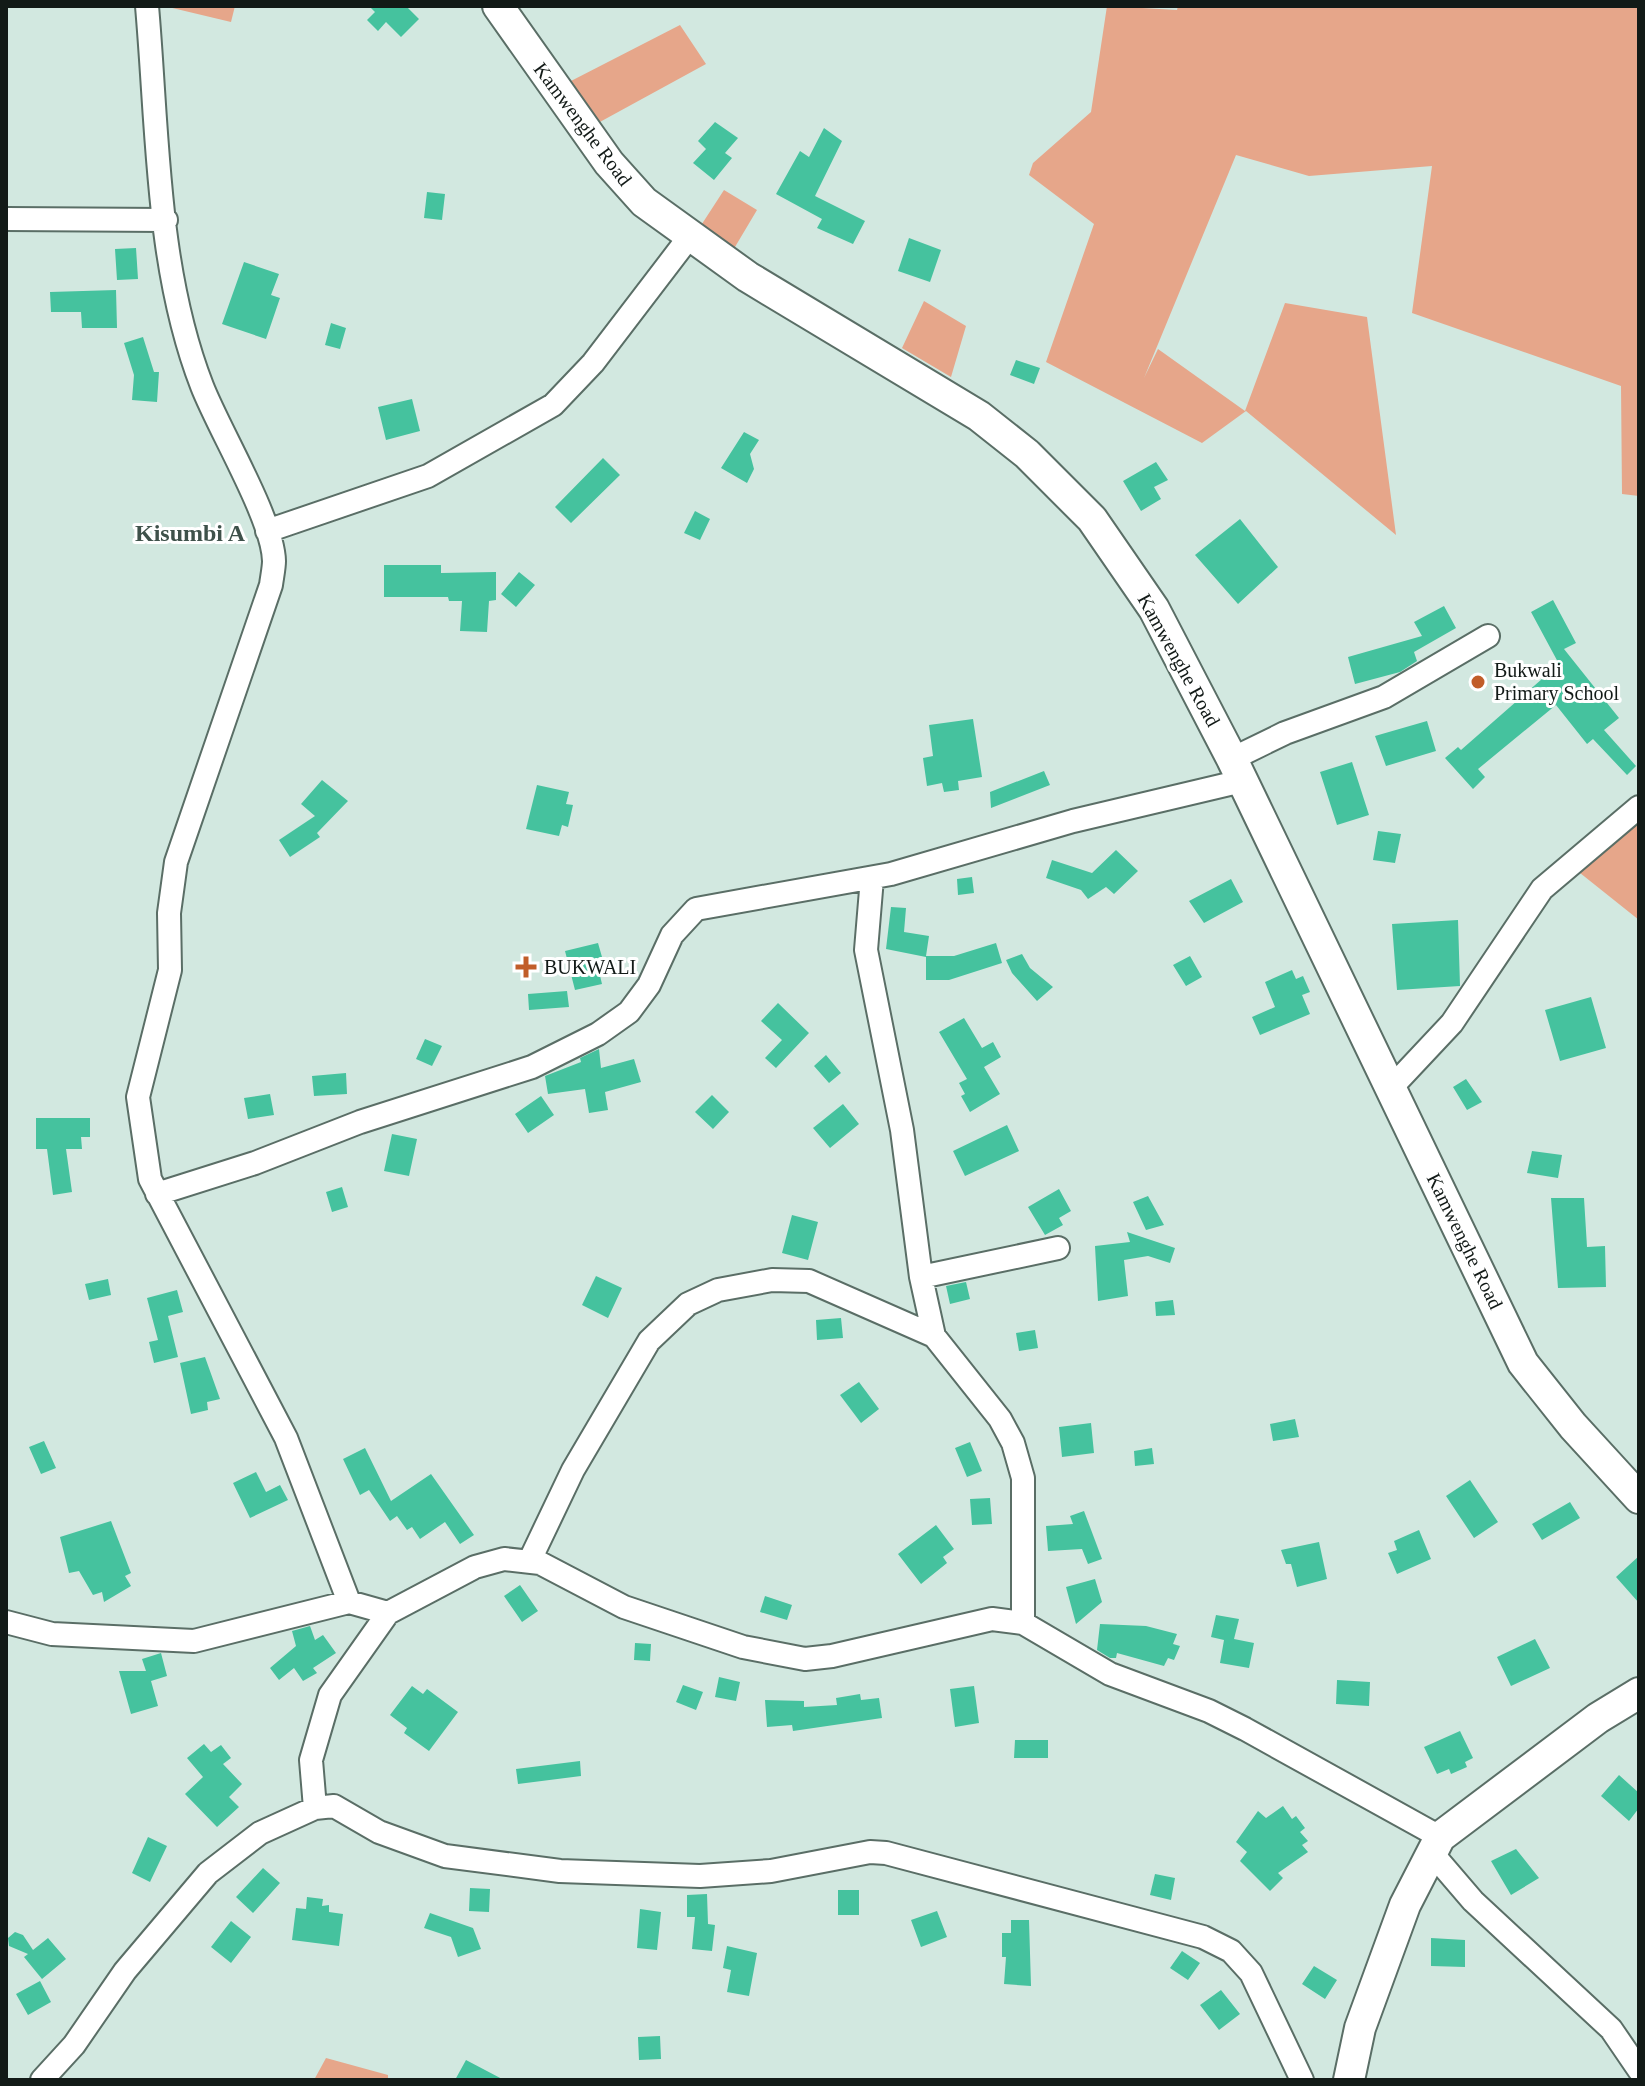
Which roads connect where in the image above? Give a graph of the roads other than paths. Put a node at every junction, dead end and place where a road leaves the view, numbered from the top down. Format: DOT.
graph roads {
  1 [pos="147,6"];
  2 [pos="498,6"];
  3 [pos="6,219"];
  4 [pos="166,220"];
  5 [pos="690,236"];
  6 [pos="267,531"];
  7 [pos="1488,636"];
  8 [pos="1237,770"];
  9 [pos="1639,807"];
  10 [pos="872,878"];
  11 [pos="1391,1088"];
  12 [pos="157,1194"];
  13 [pos="1058,1248"];
  14 [pos="921,1277"];
  15 [pos="934,1336"];
  16 [pos="1639,1498"];
  17 [pos="530,1560"];
  18 [pos="349,1602"];
  19 [pos="388,1613"];
  20 [pos="6,1622"];
  21 [pos="1023,1623"];
  22 [pos="1639,1693"];
  23 [pos="315,1808"];
  24 [pos="1435,1845"];
  25 [pos="1639,2070"];
  26 [pos="42,2080"];
  27 [pos="1302,2080"];
  28 [pos="1349,2080"];
  1 -- 4 [label="street"];
  2 -- 5 [label="main road, Kamwenghe Road"];
  3 -- 4 [label="street"];
  4 -- 6 [label="street"];
  5 -- 6 [label="street"];
  5 -- 8 [label="main road, Kamwenghe Road"];
  6 -- 12 [label="street"];
  7 -- 8 [label="street"];
  8 -- 10 [label="street"];
  8 -- 11 [label="main road, Kamwenghe Road"];
  9 -- 11 [label="street"];
  10 -- 12 [label="street"];
  10 -- 14 [label="street"];
  11 -- 16 [label="main road, Kamwenghe Road"];
  12 -- 18 [label="street"];
  13 -- 14 [label="street"];
  14 -- 15 [label="street"];
  15 -- 17 [label="street"];
  15 -- 21 [label="street"];
  17 -- 19 [label="street"];
  17 -- 21 [label="street"];
  18 -- 19 [label="street"];
  18 -- 20 [label="street"];
  19 -- 23 [label="street"];
  21 -- 24 [label="street"];
  22 -- 24 [label="main road"];
  23 -- 26 [label="street"];
  23 -- 27 [label="street"];
  24 -- 25 [label="street"];
  24 -- 28 [label="main road"];
}
